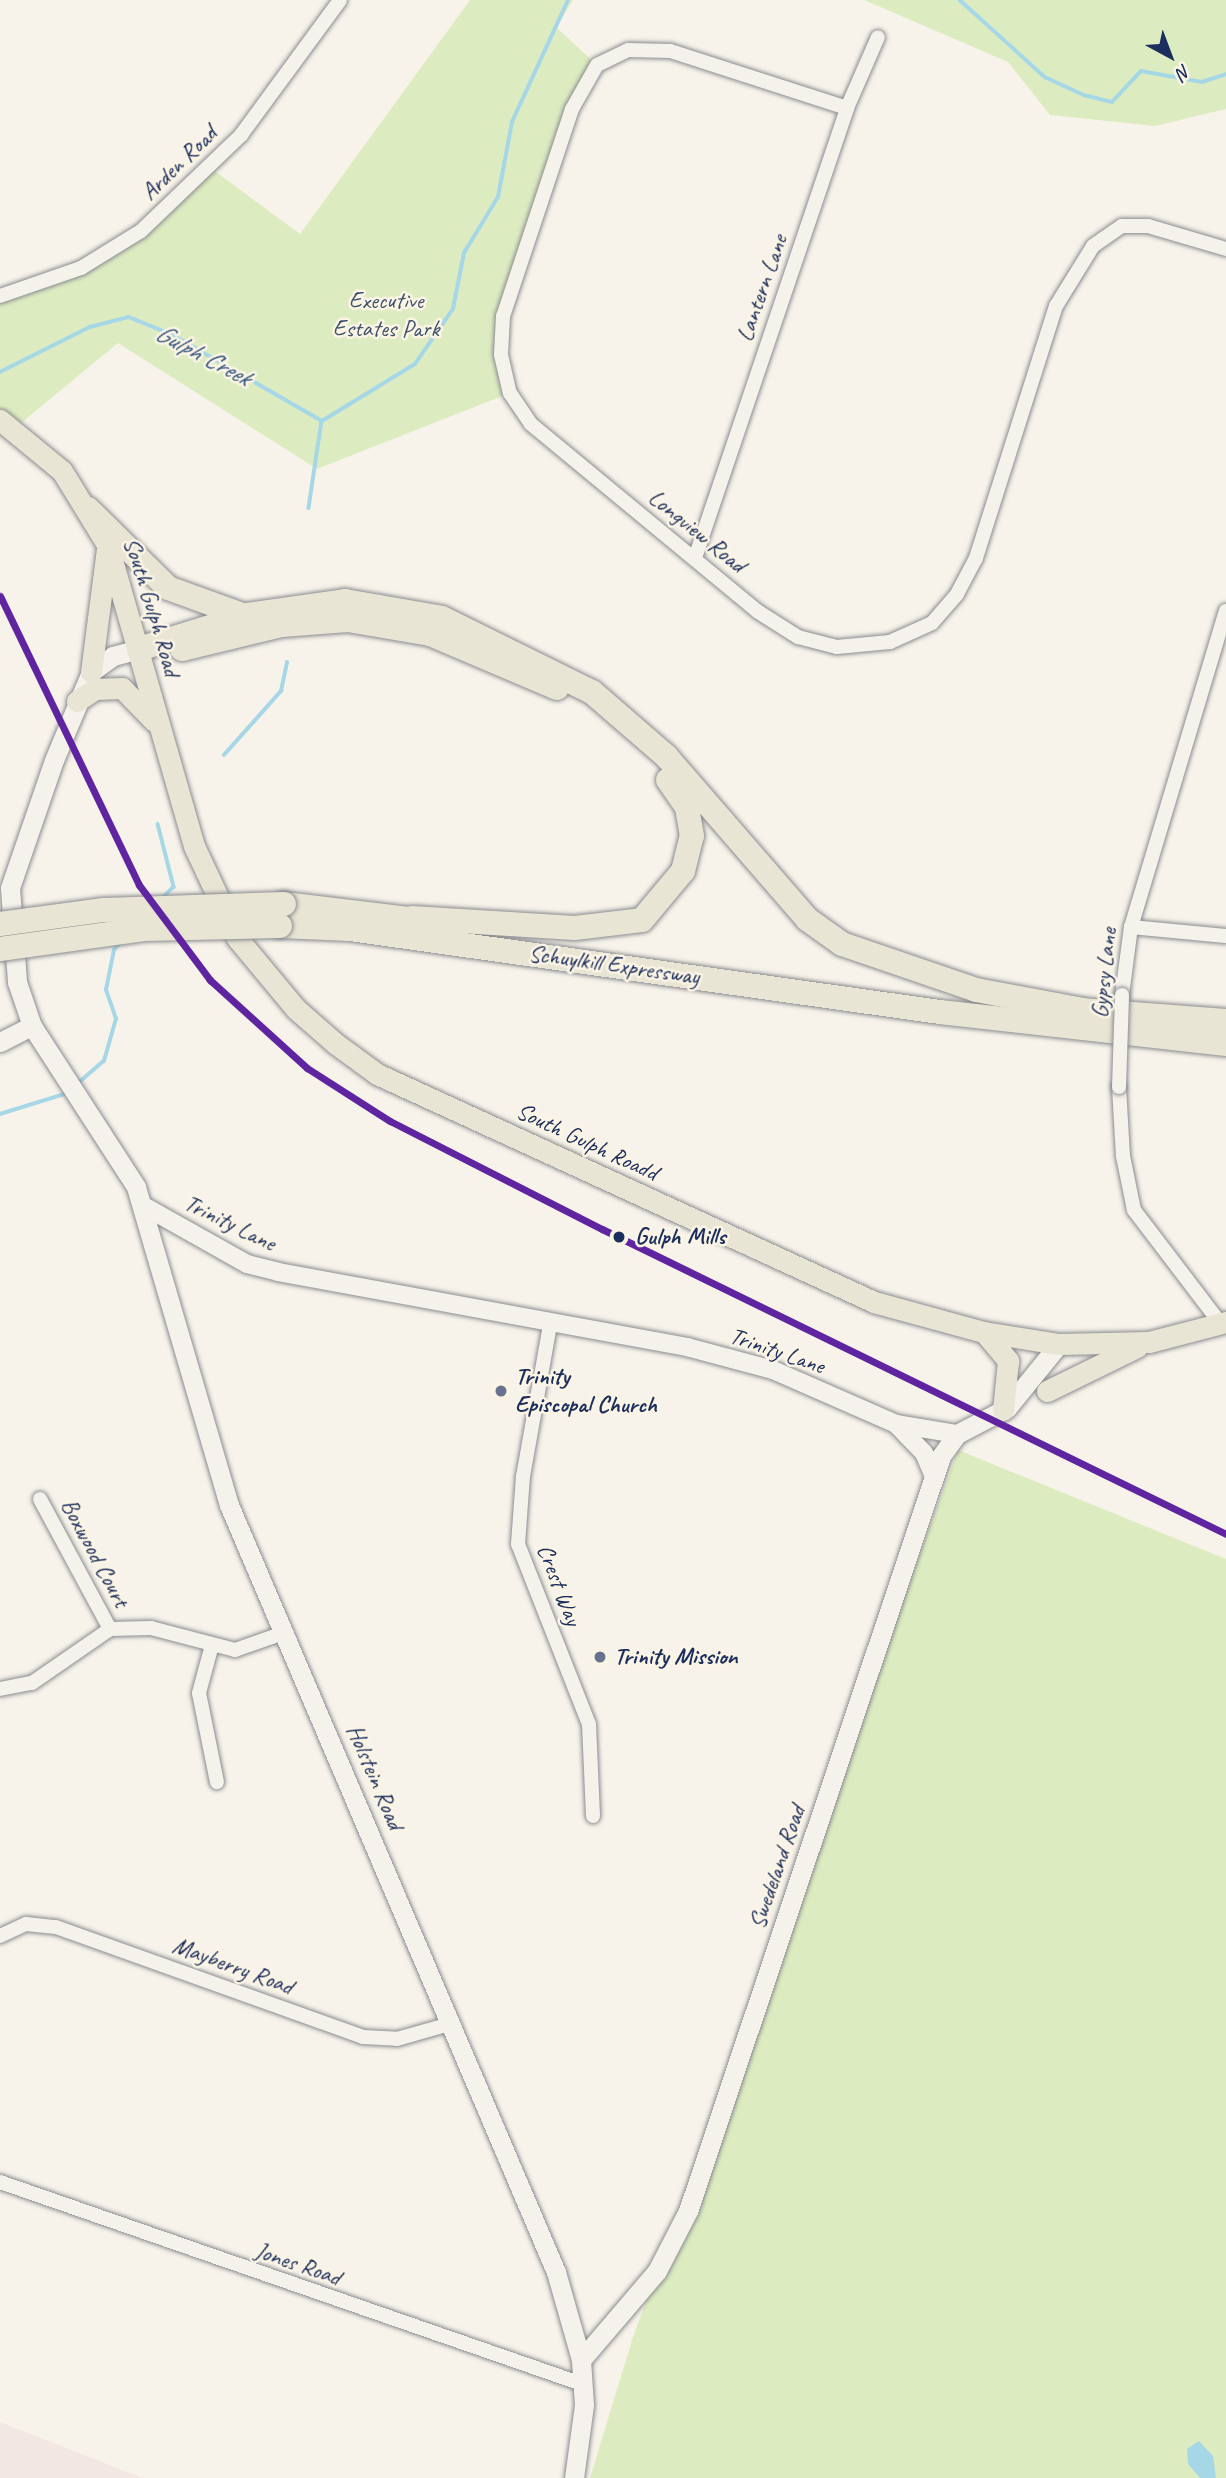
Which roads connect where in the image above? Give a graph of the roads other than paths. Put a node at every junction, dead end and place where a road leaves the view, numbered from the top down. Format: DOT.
graph roads {
  1 [pos="340,0"];
  2 [pos="878,37"];
  3 [pos="847,108"];
  4 [pos="1226,249"];
  5 [pos="0,296"];
  6 [pos="0,420"];
  7 [pos="88,509"];
  8 [pos="108,546"];
  9 [pos="696,555"];
  10 [pos="1226,611"];
  11 [pos="247,615"];
  12 [pos="139,649"];
  13 [pos="91,672"];
  14 [pos="77,701"];
  15 [pos="162,734"];
  16 [pos="194,846"];
  17 [pos="282,915"];
  18 [pos="411,918"];
  19 [pos="0,924"];
  20 [pos="1131,926"];
  21 [pos="1226,936"];
  22 [pos="0,949"];
  23 [pos="1094,1012"];
  24 [pos="1226,1021"];
  25 [pos="32,1026"];
  26 [pos="0,1042"];
  27 [pos="1226,1044"];
  28 [pos="144,1206"];
  29 [pos="1223,1323"];
  30 [pos="550,1325"];
  31 [pos="984,1332"];
  32 [pos="1149,1342"];
  33 [pos="1059,1344"];
  34 [pos="1047,1391"];
  35 [pos="1005,1409"];
  36 [pos="896,1424"];
  37 [pos="960,1432"];
  38 [pos="934,1476"];
  39 [pos="40,1499"];
  40 [pos="110,1629"];
  41 [pos="286,1632"];
  42 [pos="212,1645"];
  43 [pos="0,1689"];
  44 [pos="217,1782"];
  45 [pos="593,1816"];
  46 [pos="0,1936"];
  47 [pos="453,2023"];
  48 [pos="0,2182"];
  49 [pos="581,2360"];
  50 [pos="582,2384"];
  51 [pos="574,2478"];
  1 -- 5 [label="street, Arden Road"];
  2 -- 3 [label="street, Lantern Lane"];
  3 -- 9 [label="street, Lantern Lane"];
  3 -- 9 [label="street, Longview Road"];
  4 -- 9 [label="street, Longview Road"];
  6 -- 7 [label="main road, South Gulph Road"];
  7 -- 8 [label="main road, South Gulph Road"];
  7 -- 11 [label="highway"];
  8 -- 12 [label="main road, South Gulph Road"];
  8 -- 13 [label="main road"];
  10 -- 20 [label="street, Gypsy Lane"];
  11 -- 12 [label="highway"];
  11 -- 23 [label="highway"];
  12 -- 13 [label="main road"];
  12 -- 15 [label="main road, South Gulph Road"];
  12 -- 18 [label="highway"];
  13 -- 14 [label="main road, Trinity Lane"];
  14 -- 15 [label="main road"];
  14 -- 25 [label="main road, Trinity Lane"];
  15 -- 16 [label="main road, South Gulph Road"];
  16 -- 31 [label="main road, South Gulph Roadd"];
  17 -- 18 [label="highway, Schuylkill Expressway"];
  17 -- 19 [label="highway, Schuylkill Expressway, bridge"];
  17 -- 22 [label="highway, Schuylkill Expressway, bridge"];
  17 -- 27 [label="highway, Schuylkill Expressway"];
  18 -- 23 [label="highway, Schuylkill Expressway"];
  20 -- 21 [label="street"];
  20 -- 29 [label="street, Gypsy Lane, bridge"];
  23 -- 24 [label="highway, Schuylkill Expressway"];
  25 -- 26 [label="main road"];
  25 -- 28 [label="main road, Trinity Lane"];
  28 -- 30 [label="street, Trinity Lane"];
  28 -- 41 [label="main road, Holstein Road"];
  29 -- 32 [label="main road"];
  30 -- 36 [label="street, Trinity Lane"];
  30 -- 45 [label="street, Crest Way"];
  31 -- 33 [label="main road, South Gulph Roadd"];
  31 -- 35 [label="main road"];
  32 -- 33 [label="main road"];
  32 -- 34 [label="main road"];
  33 -- 34 [label="main road"];
  33 -- 35 [label="main road"];
  34 -- 35 [label="main road"];
  35 -- 37 [label="main road"];
  36 -- 37 [label="street, Trinity Lane"];
  36 -- 38 [label="street"];
  37 -- 38 [label="main road, Swedeland Road"];
  38 -- 49 [label="main road, Swedeland Road"];
  39 -- 40 [label="street, Boxwood Court"];
  40 -- 42 [label="street"];
  40 -- 43 [label="street"];
  41 -- 42 [label="street"];
  41 -- 47 [label="main road, Holstein Road"];
  42 -- 44 [label="street"];
  46 -- 47 [label="street, Mayberry Road"];
  47 -- 49 [label="main road, Holstein Road"];
  48 -- 50 [label="street, Jones Road"];
  49 -- 50 [label="main road"];
  50 -- 51 [label="main road"];
}
